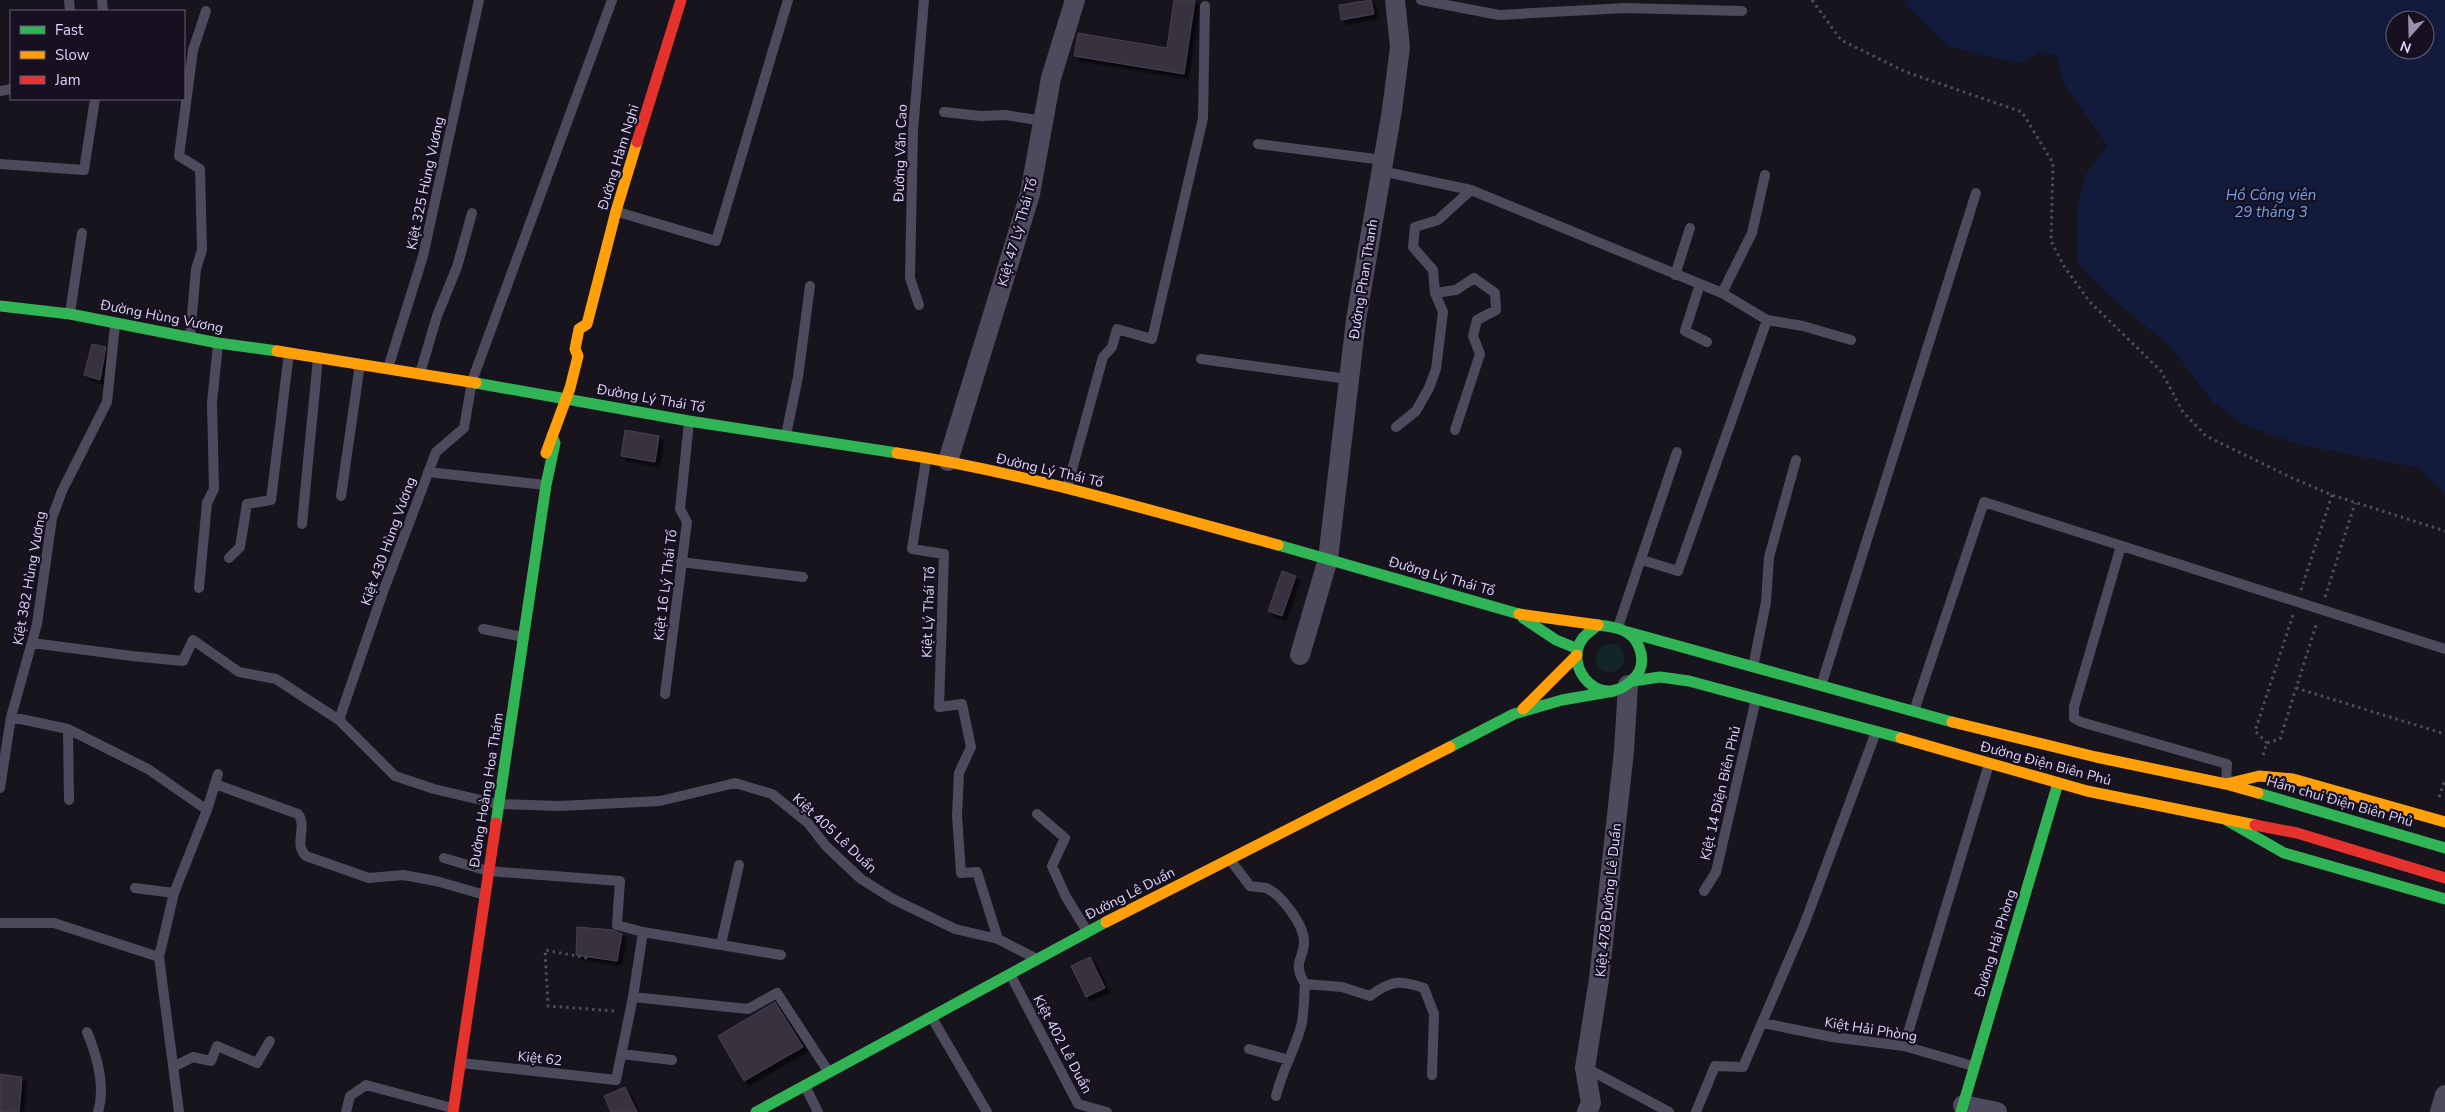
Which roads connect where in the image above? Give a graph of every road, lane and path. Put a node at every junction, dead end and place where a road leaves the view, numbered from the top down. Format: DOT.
graph roads {
  1 [pos="479,0"];
  2 [pos="612,0"];
  3 [pos="681,0"];
  4 [pos="788,0"];
  5 [pos="924,0"];
  6 [pos="1075,0"];
  7 [pos="1394,0"];
  8 [pos="1421,0"];
  9 [pos="1812,0"];
  10 [pos="1205,6"];
  11 [pos="206,11"];
  12 [pos="1742,11"];
  13 [pos="189,49"];
  14 [pos="185,92"];
  15 [pos="95,100"];
  16 [pos="184,100"];
  17 [pos="944,112"];
  18 [pos="1044,122"];
  19 [pos="1258,144"];
  20 [pos="0,164"];
  21 [pos="1382,166"];
  22 [pos="1765,175"];
  23 [pos="1471,190"];
  24 [pos="1976,193"];
  25 [pos="616,211"];
  26 [pos="472,213"];
  27 [pos="1690,228"];
  28 [pos="82,233"];
  29 [pos="1676,274"];
  30 [pos="1700,284"];
  31 [pos="810,286"];
  32 [pos="1435,293"];
  33 [pos="1722,293"];
  34 [pos="919,305"];
  35 [pos="0,306"];
  36 [pos="70,314"];
  37 [pos="1767,320"];
  38 [pos="116,322"];
  39 [pos="587,324"];
  40 [pos="190,338"];
  41 [pos="1851,340"];
  42 [pos="1707,342"];
  43 [pos="218,343"];
  44 [pos="289,352"];
  45 [pos="318,356"];
  46 [pos="578,356"];
  47 [pos="1202,359"];
  48 [pos="360,364"];
  49 [pos="388,369"];
  50 [pos="419,374"];
  51 [pos="1348,379"];
  52 [pos="472,381"];
  53 [pos="567,398"];
  54 [pos="689,421"];
  55 [pos="1396,427"];
  56 [pos="1455,430"];
  57 [pos="786,436"];
  58 [pos="1677,452"];
  59 [pos="926,457"];
  60 [pos="1796,460"];
  61 [pos="948,461"];
  62 [pos="428,472"];
  63 [pos="546,485"];
  64 [pos="1067,489"];
  65 [pos="2332,495"];
  66 [pos="341,496"];
  67 [pos="302,524"];
  68 [pos="2445,531"];
  69 [pos="2121,546"];
  70 [pos="229,558"];
  71 [pos="1328,559"];
  72 [pos="1642,560"];
  73 [pos="681,562"];
  74 [pos="803,577"];
  75 [pos="199,588"];
  76 [pos="2297,602"];
  77 [pos="1517,614"];
  78 [pos="1598,625"];
  79 [pos="483,629"];
  80 [pos="1623,630"];
  81 [pos="524,637"];
  82 [pos="32,643"];
  83 [pos="2445,649"];
  84 [pos="1578,652"];
  85 [pos="1300,655"];
  86 [pos="1752,668"];
  87 [pos="1625,686"];
  88 [pos="1820,687"];
  89 [pos="2296,688"];
  90 [pos="665,694"];
  91 [pos="1756,698"];
  92 [pos="1522,710"];
  93 [pos="1913,713"];
  94 [pos="11,717"];
  95 [pos="339,720"];
  96 [pos="68,729"];
  97 [pos="1876,731"];
  98 [pos="2445,734"];
  99 [pos="2267,743"];
  100 [pos="1990,764"];
  101 [pos="2058,783"];
  102 [pos="2226,784"];
  103 [pos="0,788"];
  104 [pos="69,800"];
  105 [pos="498,804"];
  106 [pos="208,810"];
  107 [pos="1037,814"];
  108 [pos="2227,820"];
  109 [pos="2445,822"];
  110 [pos="2445,848"];
  111 [pos="444,858"];
  112 [pos="1230,860"];
  113 [pos="739,865"];
  114 [pos="488,871"];
  115 [pos="2445,878"];
  116 [pos="135,888"];
  117 [pos="1704,891"];
  118 [pos="174,893"];
  119 [pos="486,895"];
  120 [pos="2445,899"];
  121 [pos="0,923"];
  122 [pos="642,932"];
  123 [pos="1087,932"];
  124 [pos="998,939"];
  125 [pos="721,944"];
  126 [pos="781,955"];
  127 [pos="159,957"];
  128 [pos="587,958"];
  129 [pos="1037,959"];
  130 [pos="1010,973"];
  131 [pos="1305,984"];
  132 [pos="633,997"];
  133 [pos="932,1017"];
  134 [pos="1763,1022"];
  135 [pos="87,1032"];
  136 [pos="270,1041"];
  137 [pos="1904,1046"];
  138 [pos="1249,1049"];
  139 [pos="622,1054"];
  140 [pos="672,1060"];
  141 [pos="1289,1060"];
  142 [pos="460,1063"];
  143 [pos="173,1066"];
  144 [pos="1973,1066"];
  145 [pos="1585,1068"];
  146 [pos="829,1073"];
  147 [pos="1432,1075"];
  148 [pos="805,1086"];
  149 [pos="2445,1095"];
  150 [pos="1276,1096"];
  151 [pos="1962,1108"];
  152 [pos="454,1110"];
  153 [pos="98,1112"];
  154 [pos="179,1112"];
  155 [pos="346,1112"];
  156 [pos="756,1112"];
  157 [pos="818,1112"];
  158 [pos="987,1112"];
  159 [pos="1106,1112"];
  160 [pos="1587,1112"];
  161 [pos="1669,1112"];
  162 [pos="1696,1112"];
  163 [pos="1997,1112"];
  164 [pos="2440,1112"];
  1 -- 49 [label="lane, Kiệt 325 Hùng Vương"];
  2 -- 52 [label="lane, Kiệt 430 Hùng Vương"];
  3 -- 25 [label="main road, Đường Hàm Nghi"];
  4 -- 25 [label="lane"];
  5 -- 34 [label="lane, Đường Văn Cao"];
  6 -- 18 [label="street, Kiệt 47 Lý Thái Tổ"];
  7 -- 21 [label="street, Đường Phan Thanh"];
  8 -- 12 [label="lane"];
  9 -- 65 [label="path"];
  10 -- 64 [label="lane"];
  11 -- 13 [label="lane"];
  13 -- 14 [label="lane"];
  15 -- 20 [label="lane"];
  16 -- 40 [label="lane"];
  17 -- 18 [label="lane"];
  18 -- 61 [label="street, Kiệt 47 Lý Thái Tổ"];
  19 -- 21 [label="lane"];
  21 -- 23 [label="lane"];
  21 -- 51 [label="street, Đường Phan Thanh"];
  22 -- 33 [label="lane"];
  23 -- 29 [label="lane"];
  23 -- 32 [label="lane"];
  24 -- 88 [label="lane"];
  25 -- 39 [label="main road, Đường Hàm Nghi"];
  26 -- 50 [label="lane"];
  27 -- 29 [label="lane"];
  28 -- 36 [label="lane"];
  29 -- 30 [label="lane"];
  30 -- 33 [label="lane"];
  30 -- 42 [label="lane"];
  31 -- 57 [label="lane"];
  32 -- 55 [label="lane"];
  32 -- 56 [label="lane"];
  33 -- 37 [label="lane"];
  35 -- 36 [label="main road, Đường Hùng Vương"];
  36 -- 38 [label="main road, Đường Hùng Vương"];
  37 -- 41 [label="lane"];
  37 -- 72 [label="lane"];
  38 -- 40 [label="main road, Đường Hùng Vương"];
  38 -- 82 [label="lane, Kiệt 382 Hùng Vương"];
  39 -- 46 [label="main road, Đường Hàm Nghi"];
  39 -- 46 [label="main road, Đường Hàm Nghi"];
  40 -- 43 [label="main road, Đường Hùng Vương"];
  43 -- 44 [label="main road, Đường Hùng Vương"];
  43 -- 75 [label="lane"];
  44 -- 45 [label="main road, Đường Hùng Vương"];
  44 -- 70 [label="lane"];
  45 -- 48 [label="main road, Đường Hùng Vương"];
  45 -- 67 [label="lane"];
  46 -- 53 [label="main road, Đường Hàm Nghi"];
  47 -- 51 [label="lane"];
  48 -- 49 [label="main road, Đường Hùng Vương"];
  48 -- 66 [label="lane"];
  49 -- 50 [label="main road, Đường Hùng Vương"];
  50 -- 52 [label="main road, Đường Hùng Vương"];
  51 -- 71 [label="street, Đường Phan Thanh"];
  52 -- 53 [label="main road, Đường Hùng Vương"];
  52 -- 62 [label="lane, Kiệt 430 Hùng Vương"];
  53 -- 54 [label="main road, Đường Lý Thái Tổ"];
  53 -- 63 [label="main road, Đường Hoàng Hoa Thám"];
  54 -- 57 [label="main road, Đường Lý Thái Tổ"];
  54 -- 73 [label="lane, Kiệt 16 Lý Thái Tổ"];
  57 -- 59 [label="main road, Đường Lý Thái Tổ"];
  58 -- 72 [label="lane"];
  59 -- 61 [label="main road, Đường Lý Thái Tổ"];
  59 -- 124 [label="lane, Kiệt Lý Thái Tổ"];
  60 -- 86 [label="lane"];
  61 -- 64 [label="main road, Đường Lý Thái Tổ"];
  62 -- 63 [label="lane"];
  62 -- 95 [label="lane, Kiệt 430 Hùng Vương"];
  63 -- 81 [label="main road, Đường Hoàng Hoa Thám"];
  64 -- 71 [label="main road, Đường Lý Thái Tổ"];
  65 -- 68 [label="path"];
  65 -- 76 [label="path"];
  69 -- 76 [label="lane"];
  69 -- 93 [label="lane"];
  69 -- 102 [label="lane"];
  71 -- 77 [label="main road, Đường Lý Thái Tổ"];
  71 -- 85 [label="street, Đường Phan Thanh"];
  72 -- 80 [label="lane"];
  73 -- 74 [label="lane"];
  73 -- 90 [label="lane, Kiệt 16 Lý Thái Tổ"];
  76 -- 83 [label="lane"];
  76 -- 99 [label="path"];
  77 -- 78 [label="main road, Đường Lý Thái Tổ"];
  77 -- 84 [label="main road, Đường Lý Thái Tổ"];
  78 -- 80 [label="main road"];
  78 -- 84 [label="main road"];
  79 -- 81 [label="lane"];
  80 -- 86 [label="main road, Đường Điện Biên Phủ"];
  80 -- 87 [label="main road"];
  81 -- 105 [label="main road, Đường Hoàng Hoa Thám"];
  82 -- 94 [label="lane, Kiệt 382 Hùng Vương"];
  82 -- 95 [label="lane"];
  84 -- 87 [label="main road"];
  84 -- 92 [label="main road, Đường Lê Duẩn"];
  86 -- 88 [label="main road, Đường Điện Biên Phủ"];
  87 -- 91 [label="main road, Đường Điện Biên Phủ"];
  87 -- 92 [label="main road, Đường Lê Duẩn"];
  87 -- 145 [label="street, Kiệt 478 Đường Lê Duẩn"];
  88 -- 93 [label="main road, Đường Điện Biên Phủ"];
  89 -- 98 [label="path"];
  91 -- 97 [label="main road, Đường Điện Biên Phủ"];
  91 -- 117 [label="lane, Kiệt 14 Điện Biên Phủ"];
  92 -- 112 [label="main road, Đường Lê Duẩn"];
  93 -- 102 [label="main road, Đường Điện Biên Phủ"];
  94 -- 96 [label="lane"];
  94 -- 103 [label="lane, Kiệt 382 Hùng Vương"];
  95 -- 105 [label="lane"];
  96 -- 104 [label="lane"];
  96 -- 106 [label="lane"];
  97 -- 100 [label="main road, Đường Điện Biên Phủ"];
  97 -- 134 [label="lane"];
  100 -- 101 [label="main road, Đường Điện Biên Phủ"];
  100 -- 137 [label="lane"];
  101 -- 108 [label="main road, Đường Điện Biên Phủ"];
  101 -- 144 [label="main road, Đường Hải Phòng"];
  102 -- 109 [label="main road, Đường Điện Biên Phủ"];
  102 -- 110 [label="main road, Hầm chui Điện Biên Phủ"];
  105 -- 114 [label="main road, Đường Hoàng Hoa Thám"];
  105 -- 124 [label="lane, Kiệt 405 Lê Duẩn"];
  106 -- 118 [label="lane"];
  106 -- 119 [label="lane"];
  107 -- 123 [label="lane"];
  108 -- 115 [label="main road"];
  108 -- 120 [label="main road, Đường Điện Biên Phủ"];
  111 -- 114 [label="lane"];
  112 -- 123 [label="main road, Đường Lê Duẩn"];
  112 -- 131 [label="lane"];
  113 -- 125 [label="lane"];
  114 -- 119 [label="main road, Đường Hoàng Hoa Thám"];
  114 -- 122 [label="lane"];
  116 -- 118 [label="lane"];
  118 -- 127 [label="lane"];
  119 -- 142 [label="main road, Đường Hoàng Hoa Thám"];
  121 -- 127 [label="lane"];
  122 -- 125 [label="lane"];
  122 -- 132 [label="lane"];
  123 -- 129 [label="main road, Đường Lê Duẩn"];
  124 -- 129 [label="lane, Kiệt 405 Lê Duẩn"];
  125 -- 126 [label="lane"];
  127 -- 143 [label="lane"];
  128 -- 132 [label="path"];
  129 -- 130 [label="main road, Đường Lê Duẩn"];
  130 -- 133 [label="main road, Đường Lê Duẩn"];
  130 -- 159 [label="lane, Kiệt 402 Lê Duẩn"];
  131 -- 141 [label="lane"];
  131 -- 147 [label="lane"];
  132 -- 139 [label="lane"];
  132 -- 146 [label="lane"];
  133 -- 146 [label="main road, Đường Lê Duẩn"];
  133 -- 158 [label="lane"];
  134 -- 137 [label="lane, Kiệt Hải Phòng"];
  134 -- 162 [label="lane"];
  135 -- 153 [label="lane"];
  136 -- 143 [label="lane"];
  137 -- 144 [label="lane, Kiệt Hải Phòng"];
  138 -- 141 [label="lane"];
  139 -- 140 [label="lane"];
  139 -- 142 [label="lane, Kiệt 62"];
  141 -- 150 [label="lane"];
  142 -- 152 [label="main road, Đường Hoàng Hoa Thám"];
  143 -- 154 [label="lane"];
  144 -- 151 [label="main road, Đường Hải Phòng"];
  145 -- 160 [label="street, Kiệt 478 Đường Lê Duẩn"];
  145 -- 161 [label="lane"];
  146 -- 148 [label="main road, Đường Lê Duẩn"];
  148 -- 156 [label="main road, Đường Lê Duẩn"];
  148 -- 157 [label="lane"];
  149 -- 164 [label="street"];
  151 -- 163 [label="street"];
  152 -- 155 [label="lane"];
}
